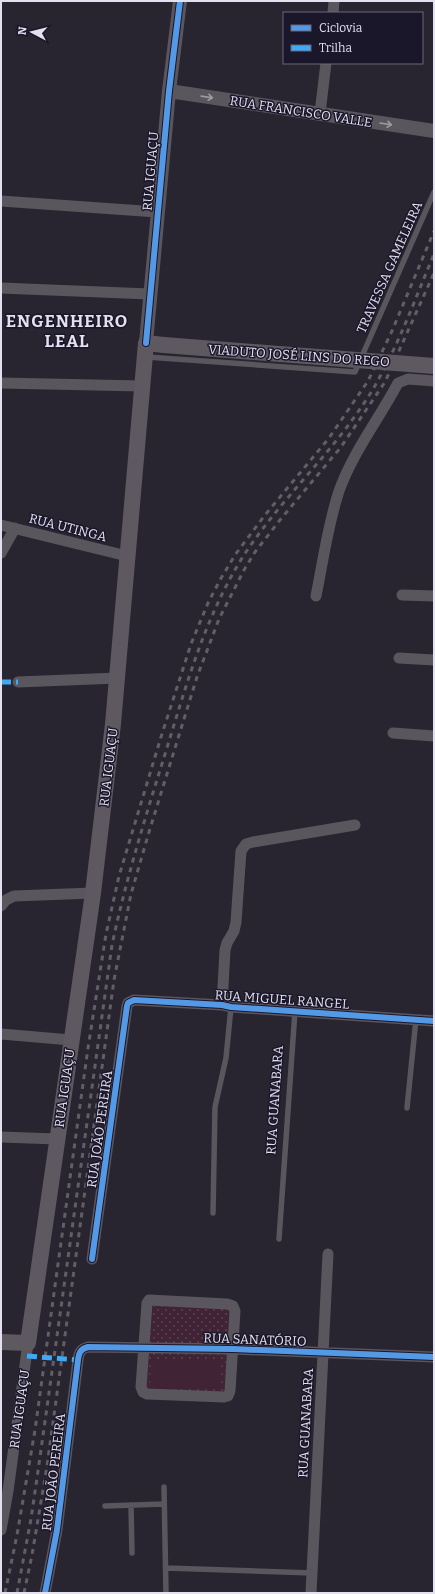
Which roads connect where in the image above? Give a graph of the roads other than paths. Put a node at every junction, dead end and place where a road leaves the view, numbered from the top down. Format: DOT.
graph roads {
  1 [pos="180,1"];
  2 [pos="334,1"];
  3 [pos="333,12"];
  4 [pos="326,64"];
  5 [pos="169,91"];
  6 [pos="320,113"];
  7 [pos="434,131"];
  8 [pos="434,192"];
  9 [pos="1,201"];
  10 [pos="157,212"];
  11 [pos="1,288"];
  12 [pos="150,294"];
  13 [pos="146,350"];
  14 [pos="434,366"];
  15 [pos="434,381"];
  16 [pos="1,383"];
  17 [pos="142,386"];
  18 [pos="1,525"];
  19 [pos="15,528"];
  20 [pos="1,553"];
  21 [pos="127,556"];
  22 [pos="402,595"];
  23 [pos="316,596"];
  24 [pos="434,596"];
  25 [pos="399,658"];
  26 [pos="434,660"];
  27 [pos="118,678"];
  28 [pos="18,682"];
  29 [pos="393,733"];
  30 [pos="434,736"];
  31 [pos="355,825"];
  32 [pos="93,892"];
  33 [pos="1,906"];
  34 [pos="128,1003"];
  35 [pos="227,1006"];
  36 [pos="295,1011"];
  37 [pos="416,1019"];
  38 [pos="434,1021"];
  39 [pos="1,1034"];
  40 [pos="71,1040"];
  41 [pos="407,1108"];
  42 [pos="1,1137"];
  43 [pos="57,1139"];
  44 [pos="212,1213"];
  45 [pos="279,1239"];
  46 [pos="328,1254"];
  47 [pos="92,1259"];
  48 [pos="1,1342"];
  49 [pos="28,1342"];
  50 [pos="144,1348"];
  51 [pos="233,1349"];
  52 [pos="323,1352"];
  53 [pos="79,1354"];
  54 [pos="434,1357"];
  55 [pos="164,1487"];
  56 [pos="164,1504"];
  57 [pos="131,1505"];
  58 [pos="105,1506"];
  59 [pos="1,1530"];
  60 [pos="132,1553"];
  61 [pos="166,1568"];
  62 [pos="312,1573"];
  63 [pos="45,1593"];
  64 [pos="166,1593"];
  65 [pos="311,1593"];
  1 -- 5 [label="street, RUA IGUAÇU"];
  2 -- 3 [label="street"];
  4 -- 6 [label="street"];
  5 -- 6 [label="street, RUA FRANCISCO VALLE, one-way"];
  5 -- 10 [label="street, RUA IGUAÇU"];
  6 -- 7 [label="street, RUA FRANCISCO VALLE, one-way"];
  8 -- 13 [label="lane, TRAVESSA GAMELEIRA"];
  9 -- 10 [label="street"];
  10 -- 12 [label="street, RUA IGUAÇU"];
  11 -- 12 [label="street"];
  12 -- 13 [label="street, RUA IGUAÇU"];
  13 -- 14 [label="main road, VIADUTO JOSÉ LINS DO REGO, bridge"];
  13 -- 17 [label="main road, RUA IGUAÇU"];
  15 -- 23 [label="street"];
  16 -- 17 [label="street"];
  17 -- 21 [label="main road, RUA IGUAÇU"];
  18 -- 19 [label="street, RUA UTINGA"];
  19 -- 20 [label="street"];
  19 -- 21 [label="street, RUA UTINGA"];
  21 -- 27 [label="main road, RUA IGUAÇU"];
  22 -- 24 [label="street"];
  25 -- 26 [label="street"];
  27 -- 28 [label="street"];
  27 -- 32 [label="main road, RUA IGUAÇU"];
  29 -- 30 [label="street"];
  31 -- 35 [label="street"];
  32 -- 33 [label="street"];
  32 -- 40 [label="main road, RUA IGUAÇU"];
  34 -- 35 [label="street, RUA MIGUEL RANGEL"];
  34 -- 47 [label="street, RUA JOÃO PEREIRA"];
  35 -- 36 [label="street, RUA MIGUEL RANGEL"];
  35 -- 44 [label="lane"];
  36 -- 37 [label="street, RUA MIGUEL RANGEL"];
  36 -- 45 [label="lane, RUA GUANABARA"];
  37 -- 38 [label="street, RUA MIGUEL RANGEL"];
  37 -- 41 [label="lane"];
  39 -- 40 [label="street"];
  40 -- 43 [label="main road, RUA IGUAÇU"];
  42 -- 43 [label="street"];
  43 -- 49 [label="main road, RUA IGUAÇU"];
  46 -- 52 [label="street, RUA GUANABARA"];
  48 -- 49 [label="main road"];
  49 -- 59 [label="street, RUA IGUAÇU"];
  50 -- 51 [label="street, RUA SANATÓRIO"];
  50 -- 51 [label="street"];
  50 -- 51 [label="street"];
  50 -- 53 [label="street, RUA SANATÓRIO"];
  51 -- 52 [label="street, RUA SANATÓRIO"];
  52 -- 54 [label="street, RUA SANATÓRIO"];
  52 -- 62 [label="street, RUA GUANABARA"];
  53 -- 63 [label="street, RUA JOÃO PEREIRA"];
  55 -- 56 [label="lane"];
  56 -- 57 [label="lane"];
  56 -- 61 [label="lane"];
  57 -- 58 [label="lane"];
  57 -- 60 [label="lane"];
  61 -- 62 [label="lane"];
  61 -- 64 [label="lane"];
  62 -- 65 [label="street, RUA GUANABARA"];
}
